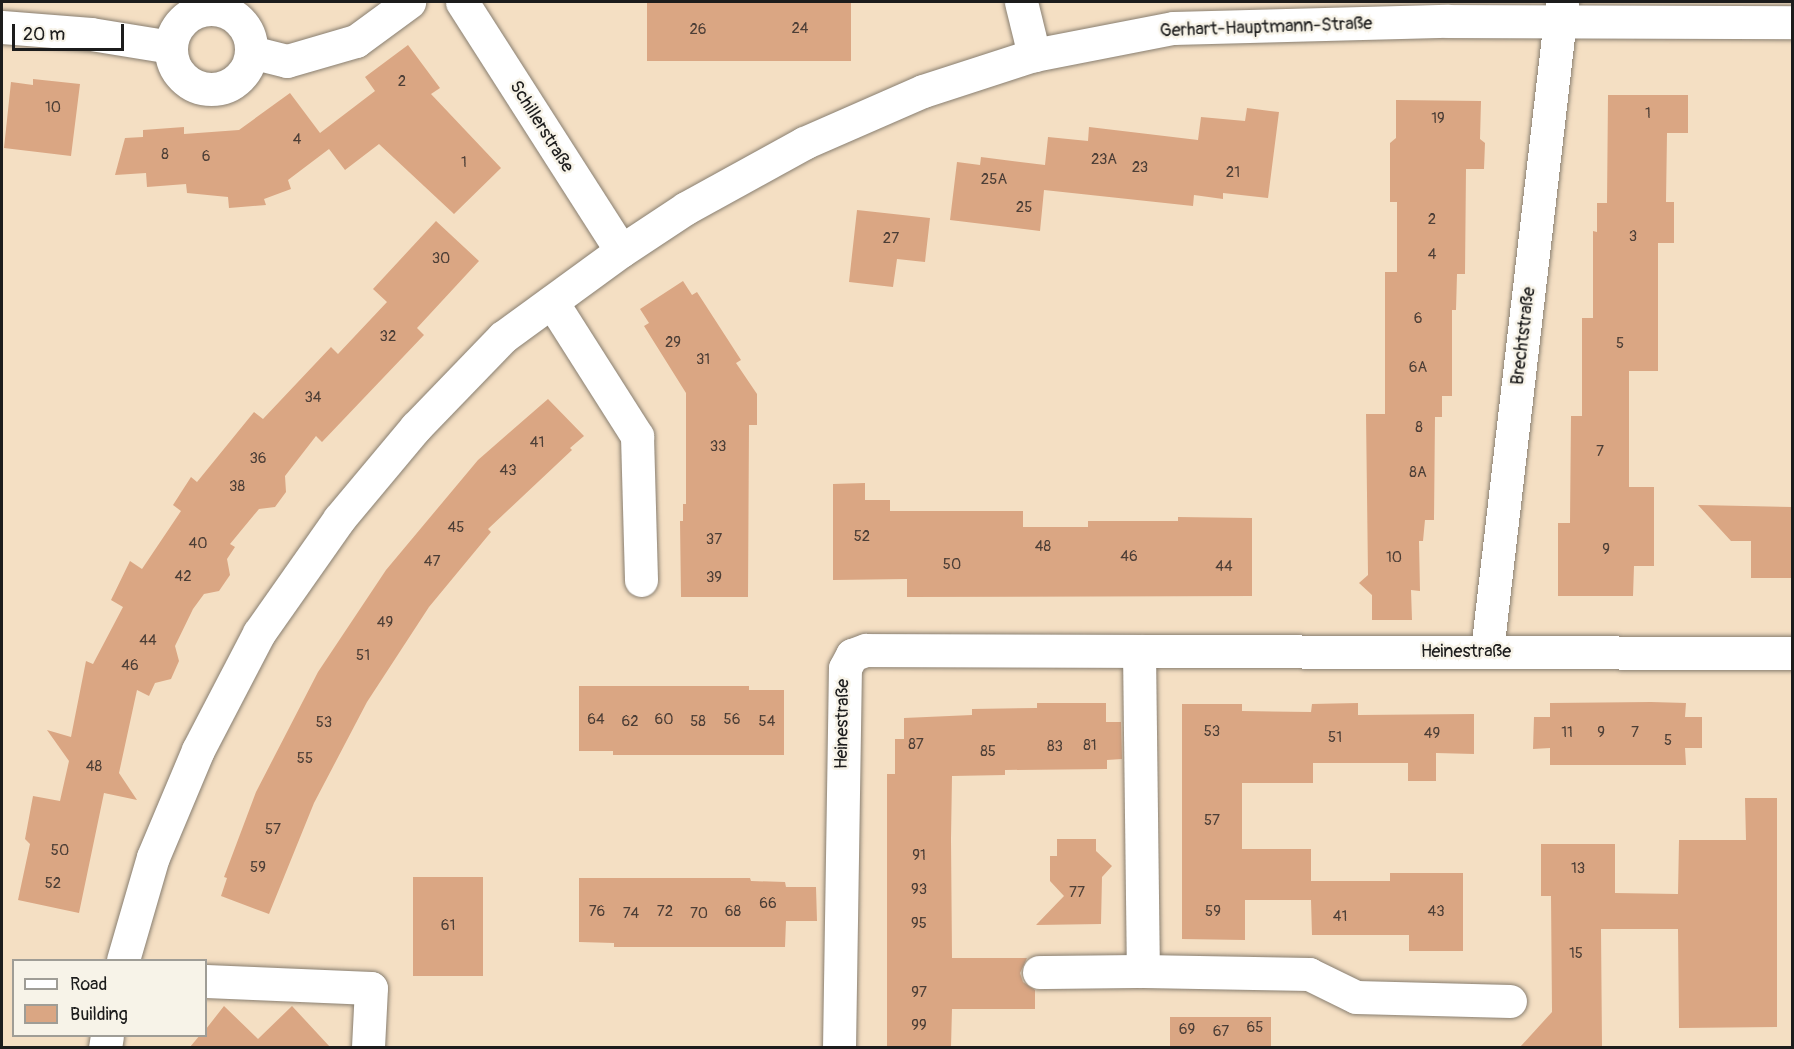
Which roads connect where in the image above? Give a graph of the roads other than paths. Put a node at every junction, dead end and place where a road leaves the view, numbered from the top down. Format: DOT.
graph roads {
  1 [pos="409,2"];
  2 [pos="462,2"];
  3 [pos="1021,2"];
  4 [pos="1561,11"];
  5 [pos="1792,22"];
  6 [pos="2,27"];
  7 [pos="171,47"];
  8 [pos="251,52"];
  9 [pos="1034,55"];
  10 [pos="621,251"];
  11 [pos="552,302"];
  12 [pos="641,580"];
  13 [pos="1139,651"];
  14 [pos="1487,651"];
  15 [pos="1792,653"];
  16 [pos="123,959"];
  17 [pos="1143,971"];
  18 [pos="1039,972"];
  19 [pos="207,981"];
  20 [pos="1510,1000"];
  21 [pos="368,1047"];
  22 [pos="839,1047"];
  1 -- 8 [label="street"];
  2 -- 10 [label="street, Schillerstraße"];
  3 -- 9 [label="street"];
  4 -- 5 [label="street, Gerhart-Hauptmann-Straße"];
  4 -- 9 [label="street, Gerhart-Hauptmann-Straße"];
  4 -- 14 [label="street, Brechtstraße"];
  6 -- 7 [label="street"];
  7 -- 8 [label="street"];
  7 -- 8 [label="street"];
  9 -- 10 [label="street, Gerhart-Hauptmann-Straße"];
  10 -- 11 [label="street, Gerhart-Hauptmann-Straße"];
  11 -- 12 [label="street"];
  11 -- 16 [label="street, Gerhart-Hauptmann-Straße"];
  13 -- 14 [label="street, Heinestraße"];
  13 -- 17 [label="street"];
  13 -- 22 [label="street, Heinestraße"];
  14 -- 15 [label="street, Heinestraße"];
  17 -- 18 [label="street"];
  17 -- 20 [label="street"];
  19 -- 21 [label="street"];
}
